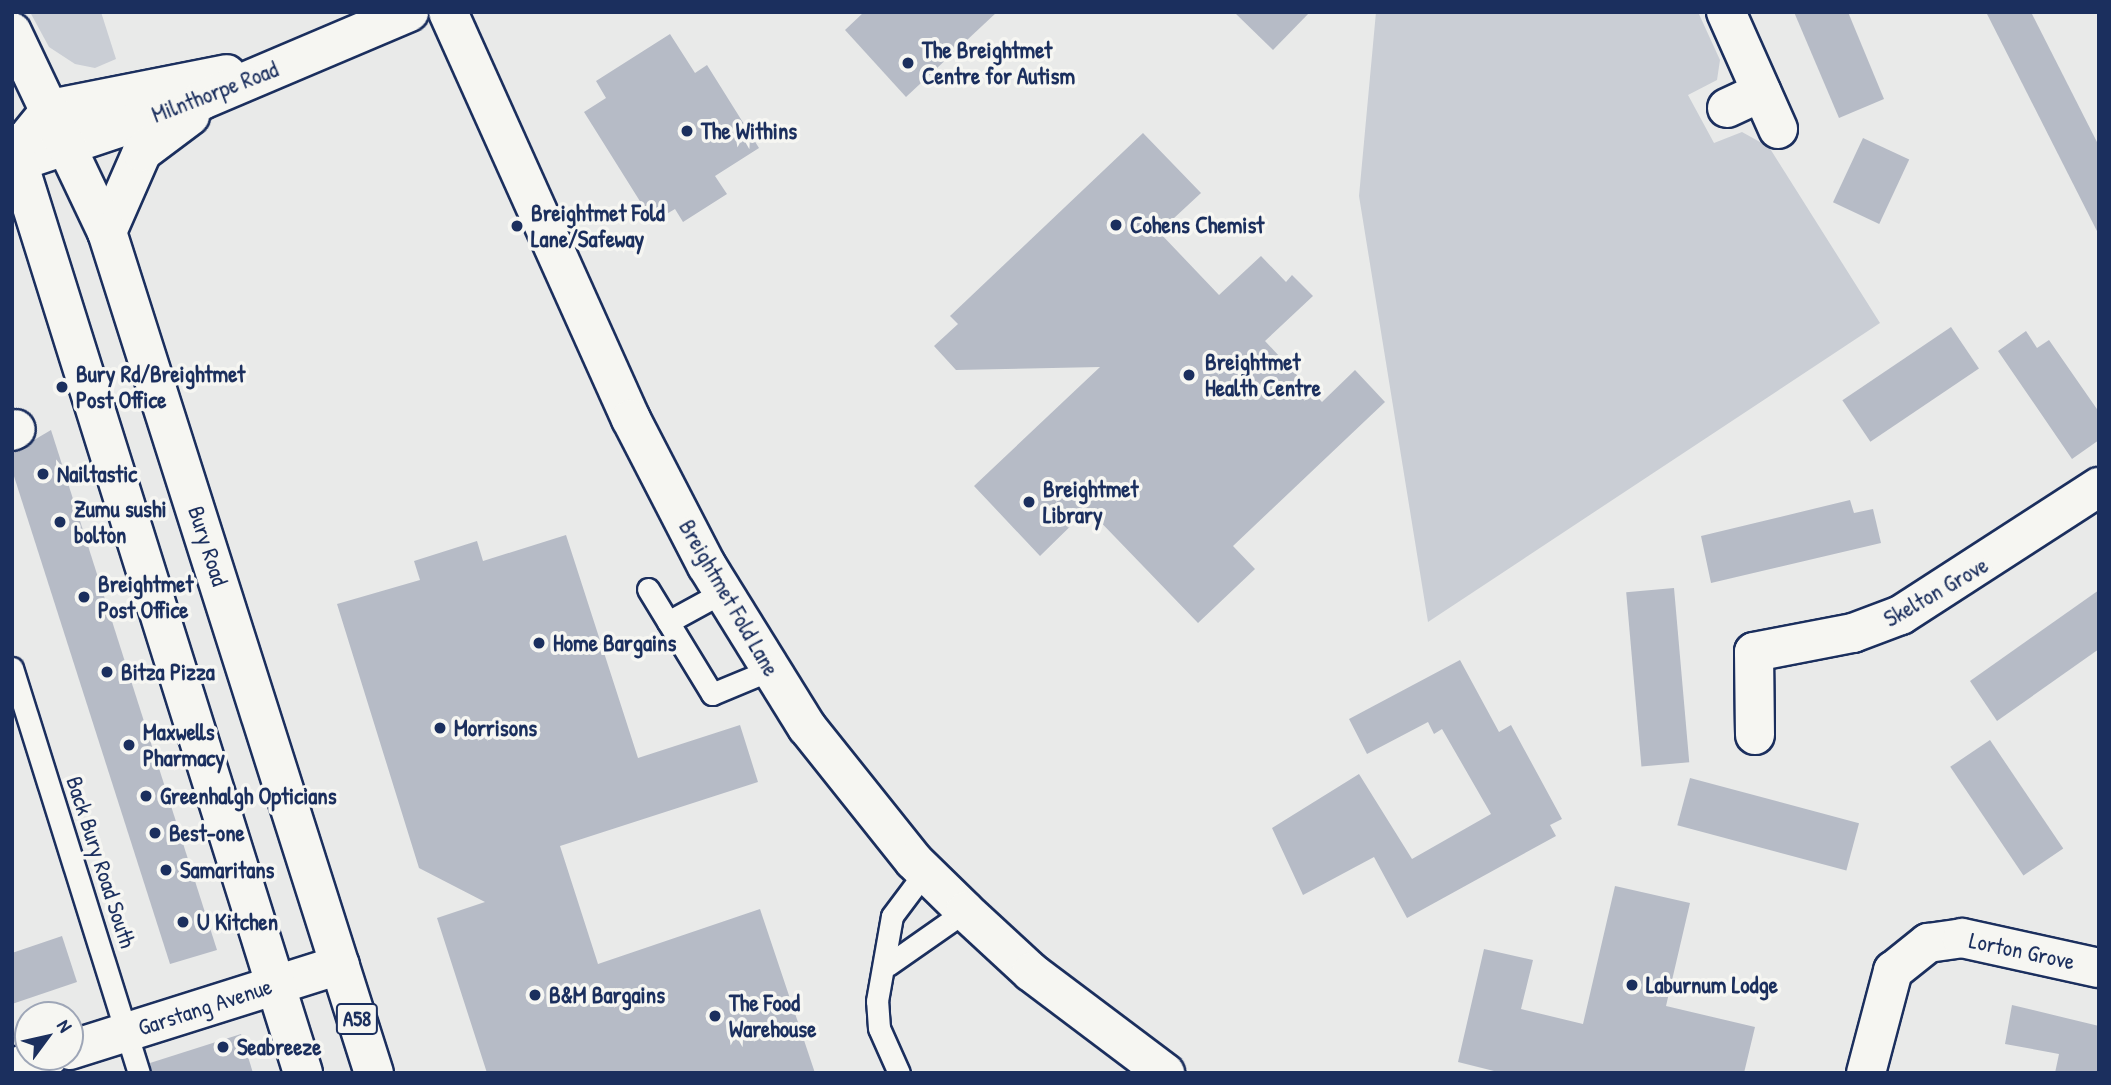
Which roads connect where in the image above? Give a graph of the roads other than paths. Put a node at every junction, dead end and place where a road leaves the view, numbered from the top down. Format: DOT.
graph roads {
  1 [pos="409,12"];
  2 [pos="448,12"];
  3 [pos="1726,12"];
  4 [pos="12,32"];
  5 [pos="274,70"];
  6 [pos="1762,92"];
  7 [pos="1727,108"];
  8 [pos="51,109"];
  9 [pos="1779,129"];
  10 [pos="67,144"];
  11 [pos="15,153"];
  12 [pos="107,232"];
  13 [pos="2099,486"];
  14 [pos="648,589"];
  15 [pos="723,592"];
  16 [pos="668,622"];
  17 [pos="12,668"];
  18 [pos="770,670"];
  19 [pos="1755,735"];
  20 [pos="925,872"];
  21 [pos="965,911"];
  22 [pos="340,965"];
  23 [pos="888,965"];
  24 [pos="2099,968"];
  25 [pos="275,985"];
  26 [pos="127,1032"];
  27 [pos="84,1046"];
  28 [pos="139,1073"];
  29 [pos="303,1073"];
  30 [pos="374,1073"];
  31 [pos="900,1073"];
  32 [pos="1165,1073"];
  33 [pos="1867,1073"];
  1 -- 5 [label="main road, Milnthorpe Road"];
  2 -- 15 [label="main road, Breightmet Fold Lane"];
  3 -- 6 [label="main road"];
  4 -- 8 [label="main road, Bury Road / A58"];
  5 -- 8 [label="main road"];
  5 -- 10 [label="main road, Milnthorpe Road"];
  5 -- 12 [label="main road"];
  6 -- 7 [label="main road"];
  6 -- 9 [label="main road"];
  8 -- 10 [label="main road, Bury Road / A58"];
  8 -- 11 [label="main road"];
  10 -- 11 [label="main road, Milnthorpe Road"];
  10 -- 12 [label="main road, Bury Road / A58"];
  11 -- 25 [label="main road"];
  12 -- 22 [label="main road, Bury Road / A58"];
  13 -- 19 [label="main road, Skelton Grove"];
  14 -- 16 [label="lane"];
  15 -- 16 [label="lane"];
  15 -- 18 [label="main road, Breightmet Fold Lane"];
  16 -- 18 [label="lane"];
  17 -- 26 [label="lane, Back Bury Road South"];
  18 -- 20 [label="main road, Breightmet Fold Lane"];
  20 -- 21 [label="main road, Breightmet Fold Lane"];
  20 -- 23 [label="lane"];
  21 -- 23 [label="lane"];
  21 -- 32 [label="main road, Breightmet Fold Lane"];
  22 -- 25 [label="main road, Garstang Avenue"];
  22 -- 30 [label="main road, Bury Road / A58"];
  23 -- 31 [label="lane"];
  24 -- 33 [label="main road, Lorton Grove"];
  25 -- 26 [label="main road, Garstang Avenue"];
  25 -- 29 [label="main road"];
  26 -- 27 [label="main road, Garstang Avenue"];
  26 -- 28 [label="lane, Back Bury Road South"];
}
